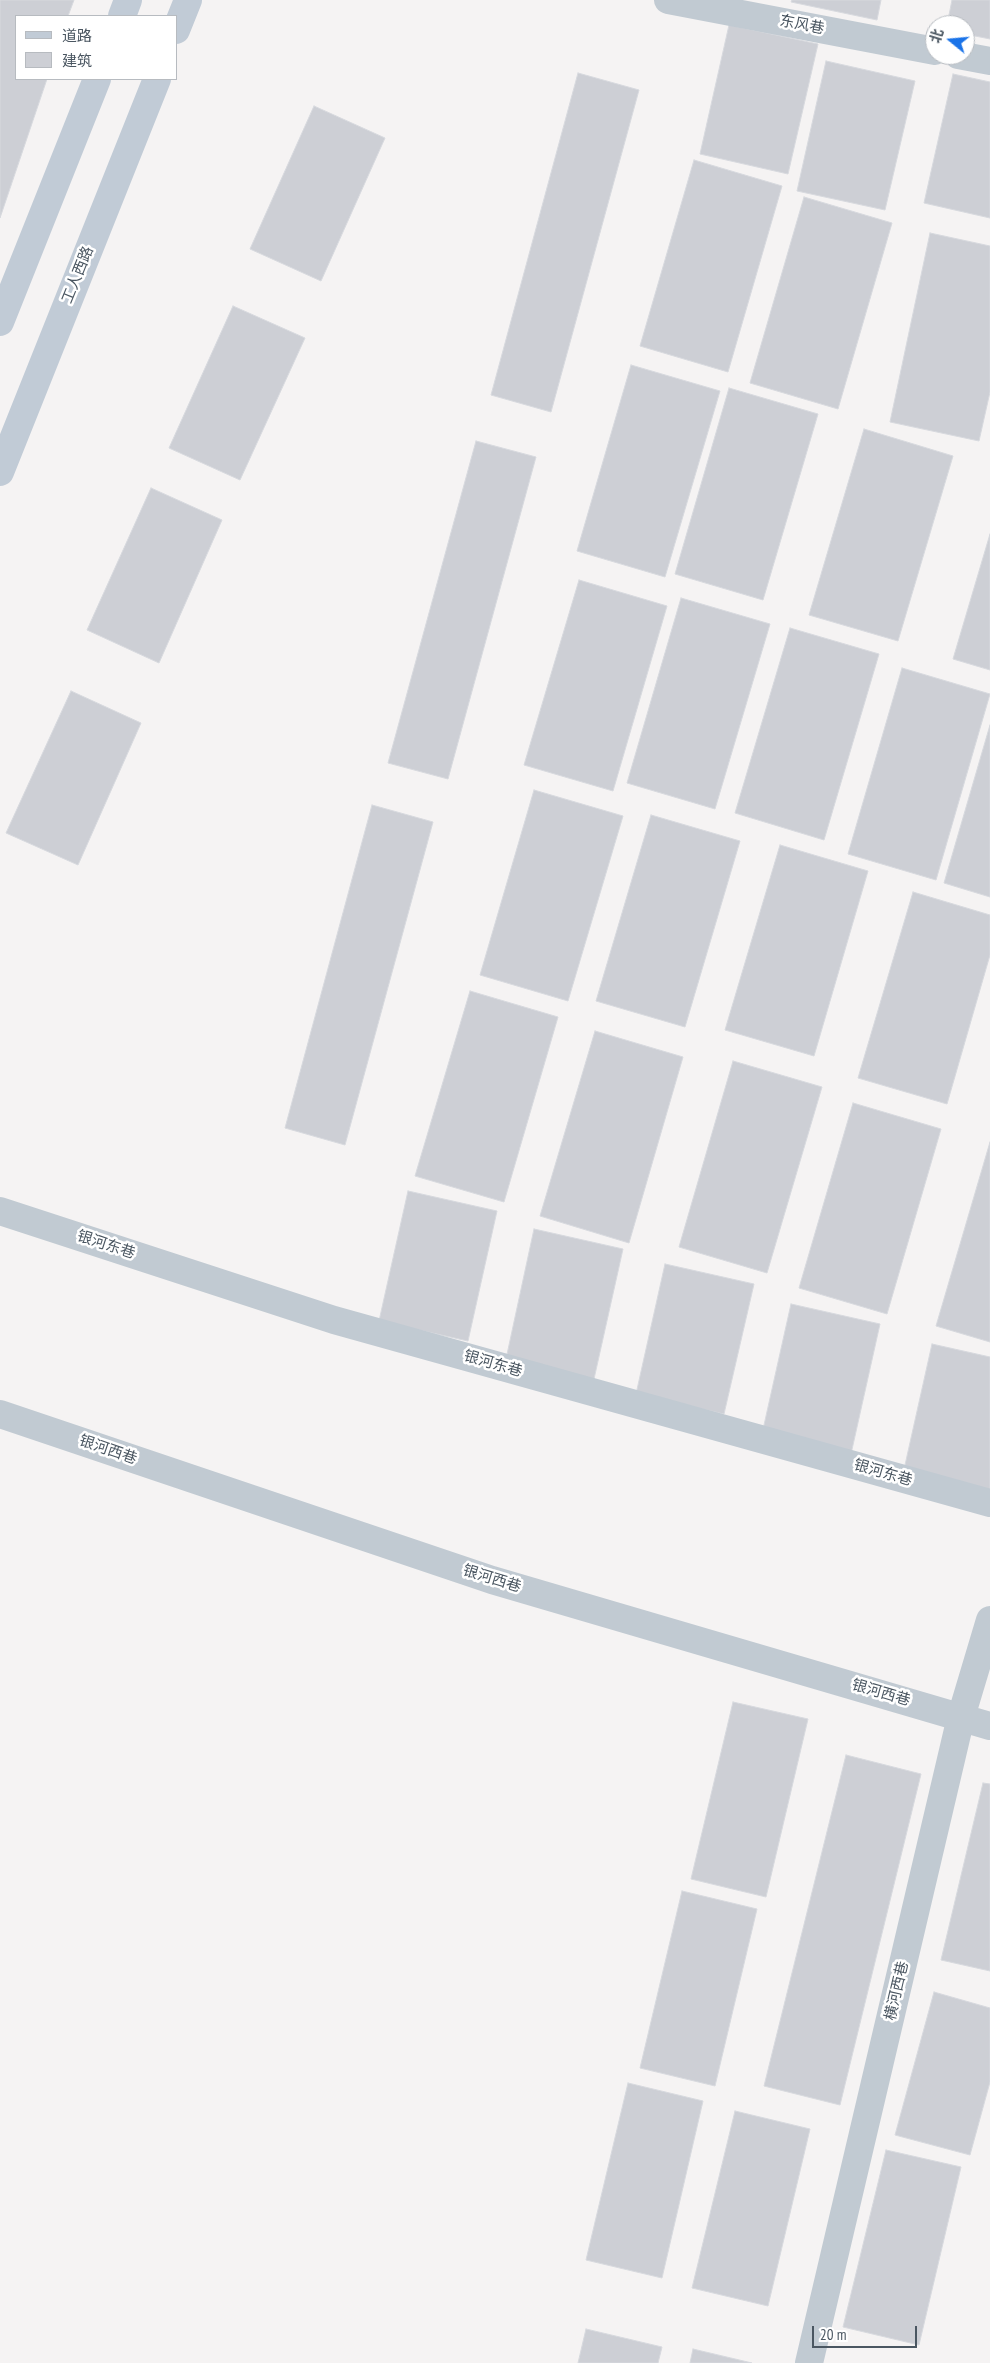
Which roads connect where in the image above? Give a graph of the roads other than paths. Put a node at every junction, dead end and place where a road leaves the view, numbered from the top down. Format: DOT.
graph roads {
  1 [pos="128,0"];
  2 [pos="188,0"];
  3 [pos="668,0"];
  4 [pos="122,15"];
  5 [pos="178,25"];
  6 [pos="925,49"];
  7 [pos="975,58"];
  8 [pos="990,61"];
  9 [pos="97,80"];
  10 [pos="157,80"];
  11 [pos="0,322"];
  12 [pos="0,472"];
  13 [pos="0,1210"];
  14 [pos="0,1414"];
  15 [pos="990,1503"];
  16 [pos="990,1620"];
  17 [pos="962,1717"];
  18 [pos="990,1726"];
  19 [pos="809,2363"];
  1 -- 4 [label="main road"];
  2 -- 5 [label="main road"];
  3 -- 6 [label="street, 东风巷"];
  7 -- 8 [label="street"];
  9 -- 11 [label="main road"];
  10 -- 12 [label="main road, 工人西路"];
  13 -- 15 [label="street, 银河东巷"];
  14 -- 17 [label="street, 银河西巷"];
  16 -- 17 [label="street, 横河西巷"];
  17 -- 18 [label="street, 银河西巷"];
  17 -- 19 [label="street, 横河西巷"];
}
